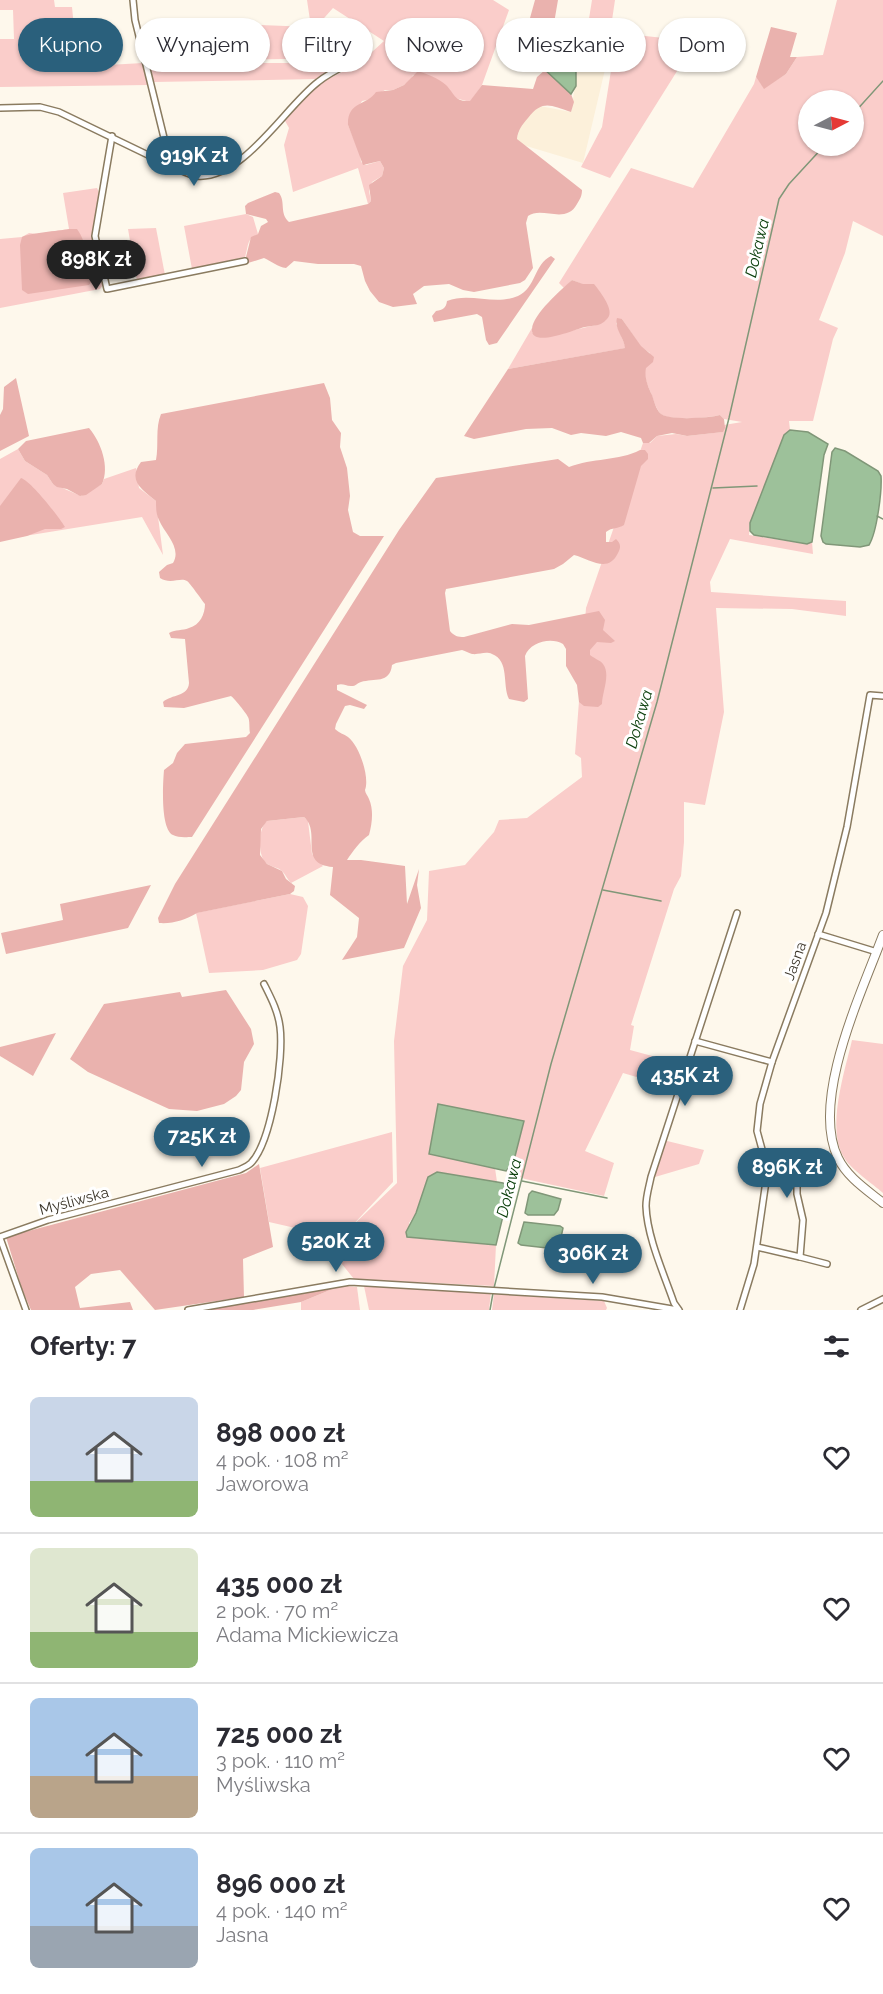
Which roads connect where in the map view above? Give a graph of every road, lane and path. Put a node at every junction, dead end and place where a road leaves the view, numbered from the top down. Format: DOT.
graph roads {
  1 [pos="133,0"];
  2 [pos="335,72"];
  3 [pos="0,108"];
  4 [pos="112,136"];
  5 [pos="167,163"];
  6 [pos="245,261"];
  7 [pos="883,696"];
  8 [pos="736,913"];
  9 [pos="818,934"];
  10 [pos="883,935"];
  11 [pos="877,952"];
  12 [pos="264,984"];
  13 [pos="695,1041"];
  14 [pos="772,1062"];
  15 [pos="837,1156"];
  16 [pos="883,1203"];
  17 [pos="0,1237"];
  18 [pos="757,1247"];
  19 [pos="800,1257"];
  20 [pos="827,1264"];
  21 [pos="883,1299"];
  22 [pos="27,1310"];
  23 [pos="188,1310"];
  24 [pos="679,1310"];
  25 [pos="740,1310"];
  26 [pos="861,1310"];
  1 -- 5 [label="street"];
  2 -- 5 [label="street"];
  3 -- 4 [label="street"];
  4 -- 5 [label="street"];
  4 -- 6 [label="street"];
  7 -- 9 [label="street, Jasna"];
  8 -- 13 [label="street"];
  9 -- 11 [label="street"];
  9 -- 14 [label="street, Jasna"];
  10 -- 11 [label="street"];
  11 -- 15 [label="street"];
  12 -- 17 [label="street, Myśliwska"];
  13 -- 14 [label="street"];
  13 -- 24 [label="street"];
  14 -- 18 [label="street, Jasna"];
  15 -- 16 [label="street"];
  15 -- 19 [label="street"];
  17 -- 22 [label="street, Myśliwska"];
  18 -- 19 [label="street"];
  18 -- 25 [label="street, Jasna"];
  19 -- 20 [label="street"];
  21 -- 26 [label="street"];
  23 -- 24 [label="street"];
}
